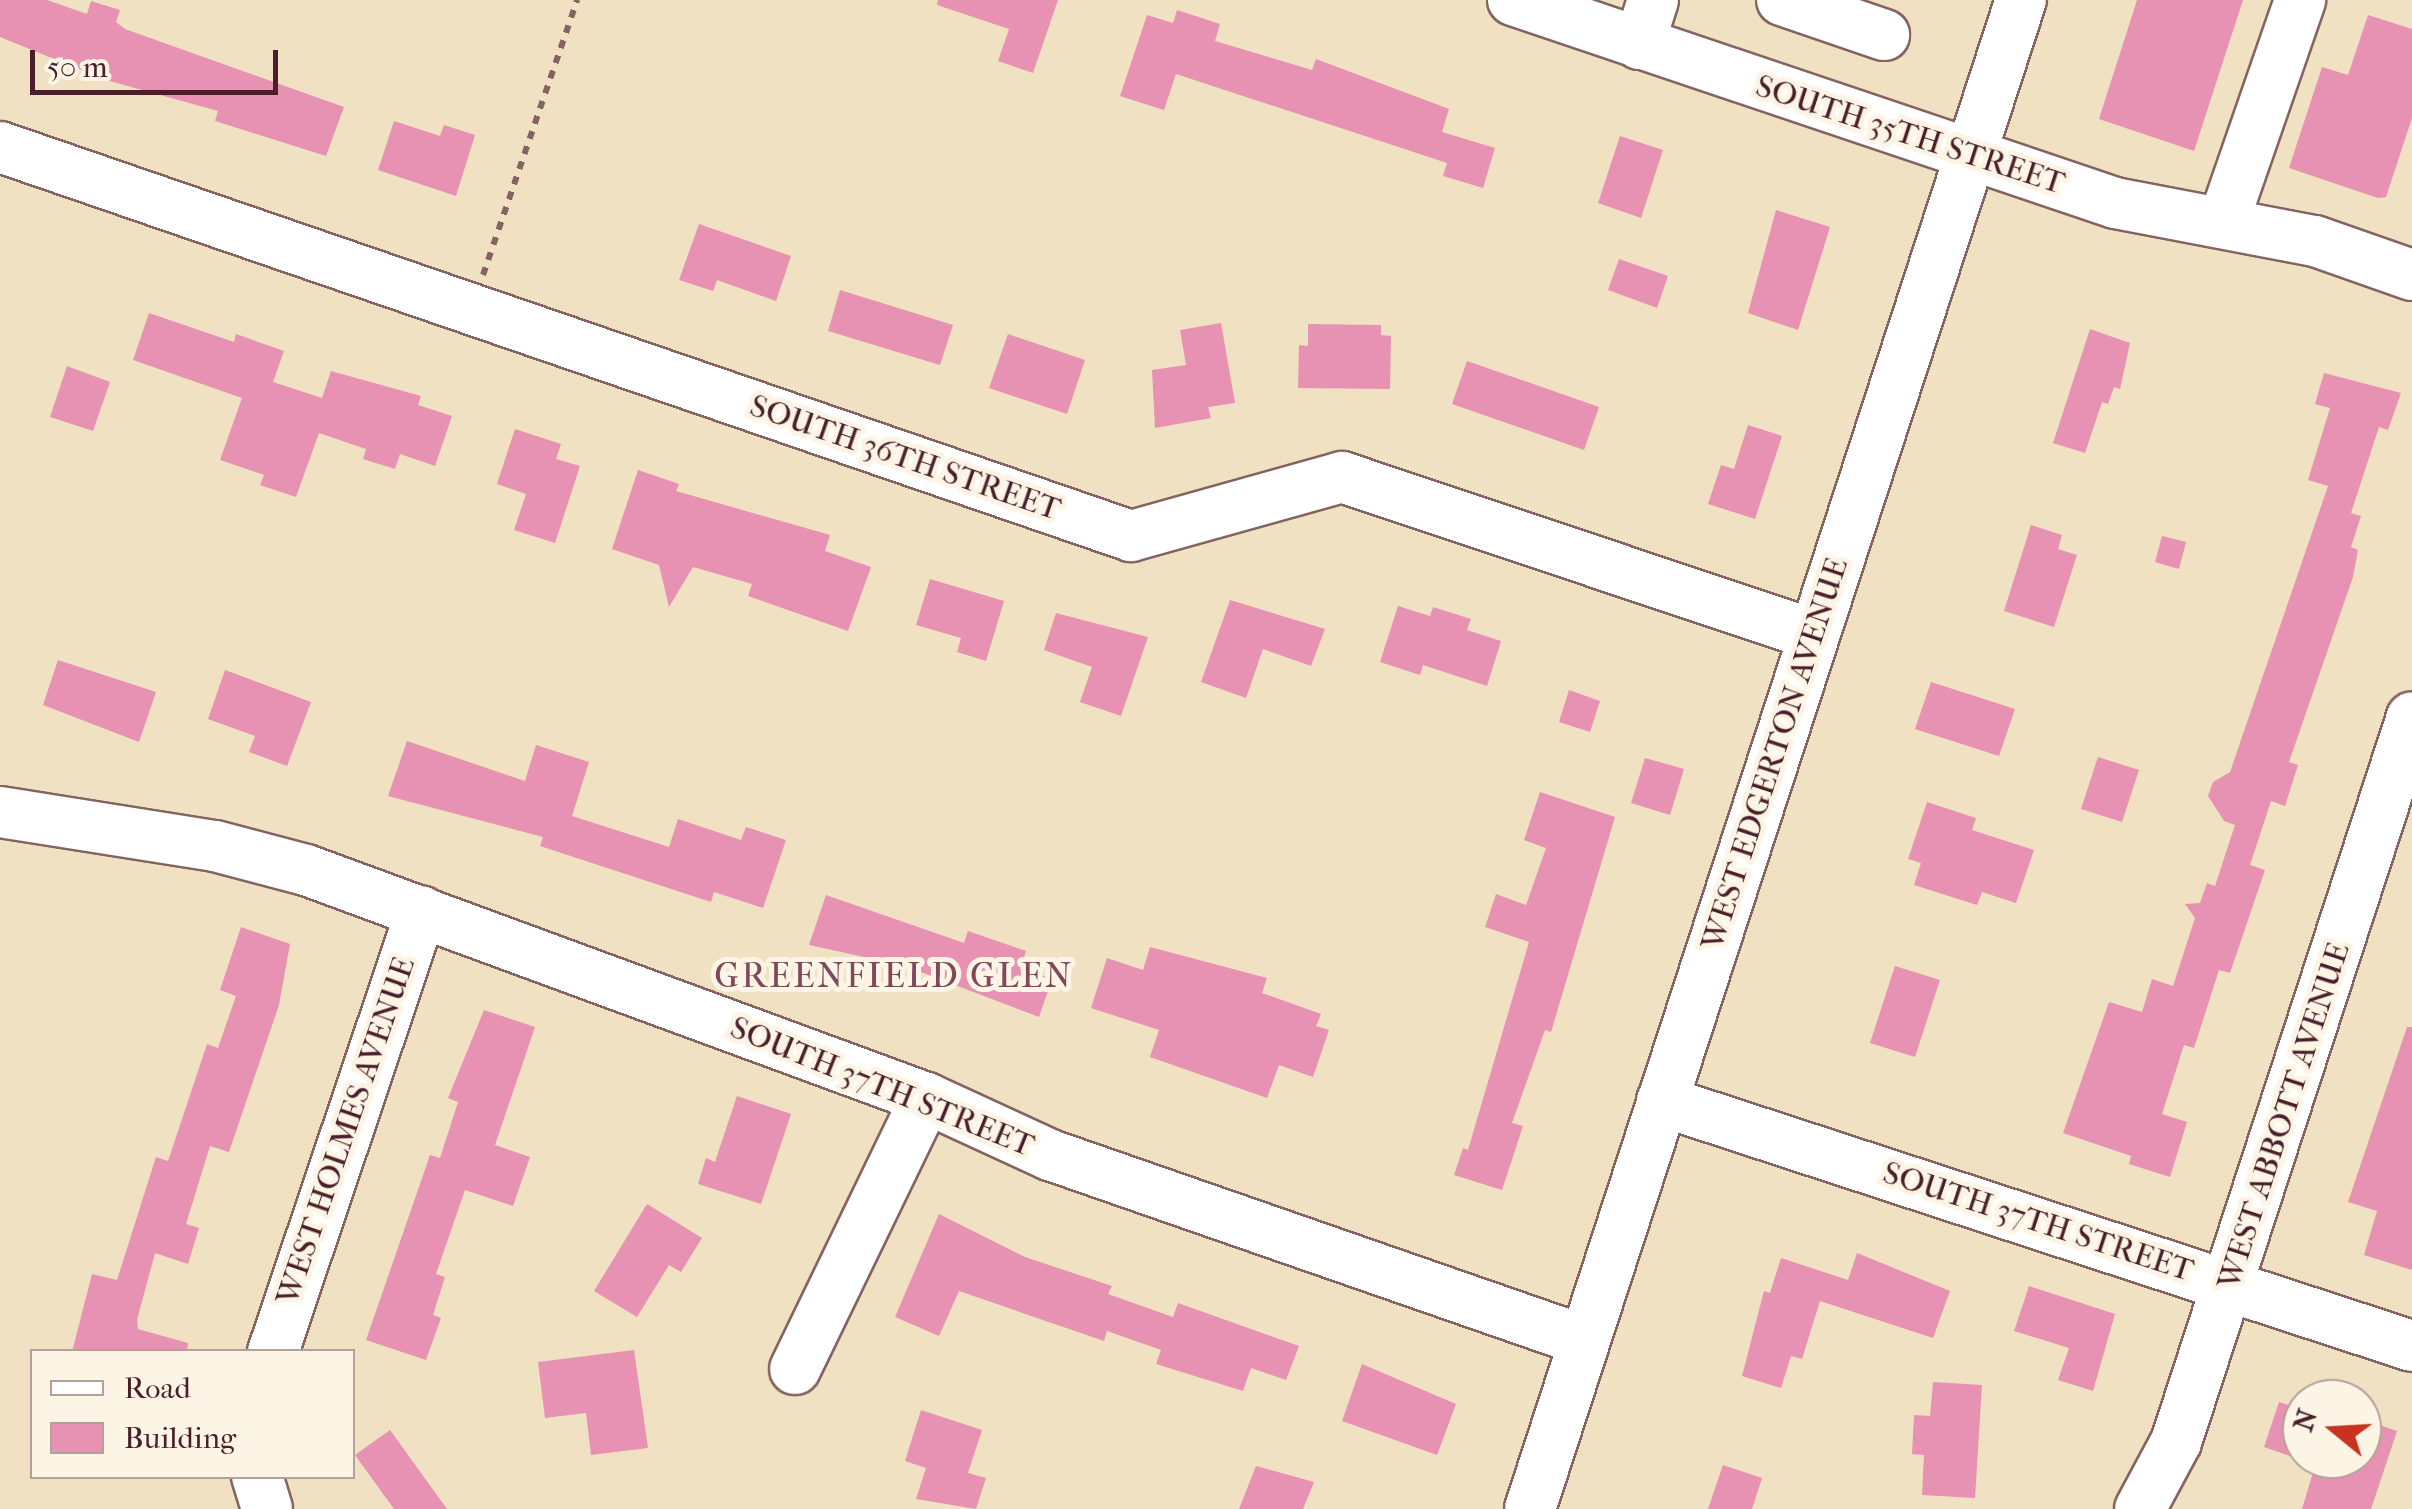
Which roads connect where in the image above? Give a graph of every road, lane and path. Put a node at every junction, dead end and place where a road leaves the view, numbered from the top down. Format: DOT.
graph roads {
  1 [pos="576,0"];
  2 [pos="1513,0"];
  3 [pos="1782,0"];
  4 [pos="2021,0"];
  5 [pos="2300,0"];
  6 [pos="1646,22"];
  7 [pos="1884,35"];
  8 [pos="0,146"];
  9 [pos="1970,156"];
  10 [pos="2224,220"];
  11 [pos="2412,275"];
  12 [pos="472,309"];
  13 [pos="1814,635"];
  14 [pos="2412,717"];
  15 [pos="0,812"];
  16 [pos="421,911"];
  17 [pos="926,1098"];
  18 [pos="1662,1100"];
  19 [pos="2230,1284"];
  20 [pos="1584,1341"];
  21 [pos="2412,1346"];
  22 [pos="274,1349"];
  23 [pos="795,1369"];
  24 [pos="257,1479"];
  25 [pos="267,1509"];
  26 [pos="1530,1509"];
  27 [pos="2140,1509"];
  1 -- 12 [label="path"];
  2 -- 6 [label="street, SOUTH 35TH STREET"];
  3 -- 7 [label="street"];
  4 -- 9 [label="street, WEST EDGERTON AVENUE"];
  5 -- 10 [label="street"];
  6 -- 9 [label="street, SOUTH 35TH STREET"];
  8 -- 12 [label="street, SOUTH 36TH STREET"];
  9 -- 10 [label="street, SOUTH 35TH STREET"];
  9 -- 13 [label="street, WEST EDGERTON AVENUE"];
  10 -- 11 [label="street, SOUTH 35TH STREET"];
  12 -- 13 [label="street, SOUTH 36TH STREET"];
  13 -- 18 [label="street, WEST EDGERTON AVENUE"];
  14 -- 19 [label="street, WEST ABBOTT AVENUE"];
  15 -- 16 [label="street, SOUTH 37TH STREET"];
  16 -- 17 [label="street, SOUTH 37TH STREET"];
  16 -- 22 [label="street, WEST HOLMES AVENUE"];
  17 -- 20 [label="street, SOUTH 37TH STREET"];
  17 -- 23 [label="street"];
  18 -- 19 [label="street, SOUTH 37TH STREET"];
  18 -- 20 [label="street, WEST EDGERTON AVENUE"];
  19 -- 21 [label="street, SOUTH 37TH STREET"];
  19 -- 27 [label="street, WEST ABBOTT AVENUE"];
  20 -- 26 [label="street, WEST EDGERTON AVENUE"];
  24 -- 25 [label="street"];
}
